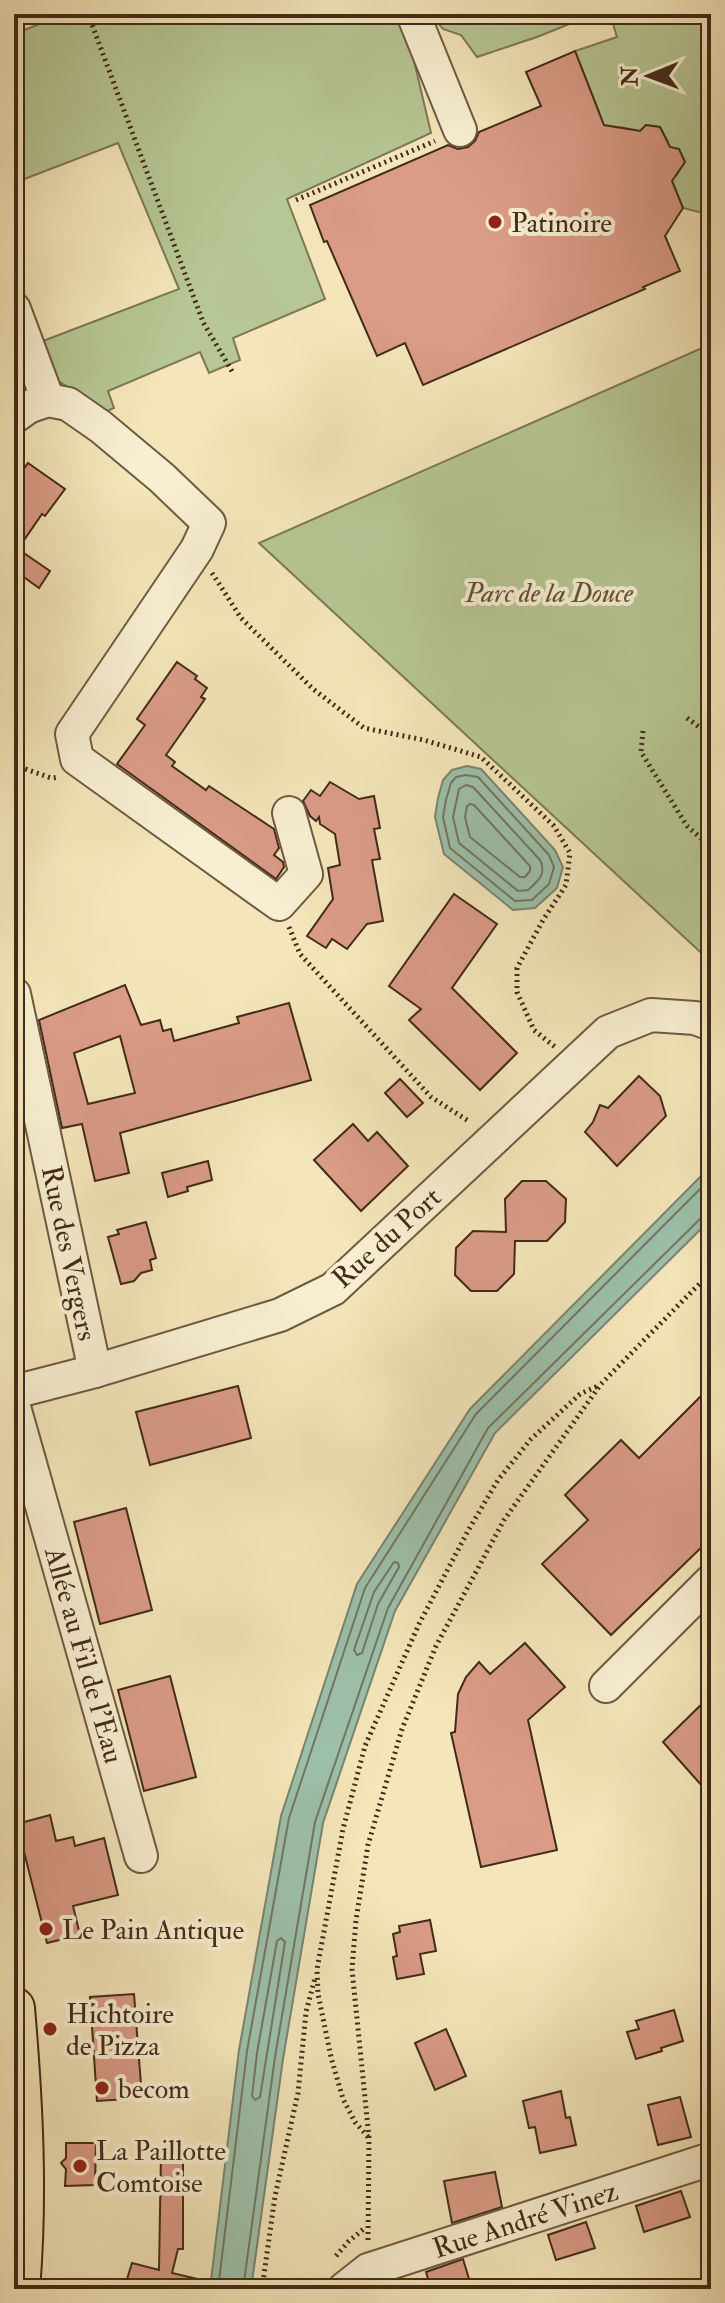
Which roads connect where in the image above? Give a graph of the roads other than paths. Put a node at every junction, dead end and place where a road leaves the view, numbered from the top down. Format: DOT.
graph roads {
  1 [pos="413,14"];
  2 [pos="460,130"];
  3 [pos="14,309"];
  4 [pos="48,400"];
  5 [pos="14,417"];
  6 [pos="289,813"];
  7 [pos="14,994"];
  8 [pos="711,1024"];
  9 [pos="95,1371"];
  10 [pos="14,1392"];
  11 [pos="14,1407"];
  12 [pos="711,1581"];
  13 [pos="606,1686"];
  14 [pos="141,1856"];
  15 [pos="14,2008"];
  16 [pos="711,2159"];
  17 [pos="19,2289"];
  18 [pos="344,2289"];
  1 -- 2 [label="street"];
  3 -- 4 [label="street"];
  4 -- 5 [label="street"];
  4 -- 6 [label="street"];
  7 -- 9 [label="street, Rue des Vergers"];
  8 -- 9 [label="street, Rue du Port"];
  9 -- 10 [label="street, Rue du Port"];
  11 -- 14 [label="street, Allée au Fil de l'Eau"];
  12 -- 13 [label="street"];
  15 -- 17 [label="main road"];
  16 -- 18 [label="street, Rue André Vinez"];
}
